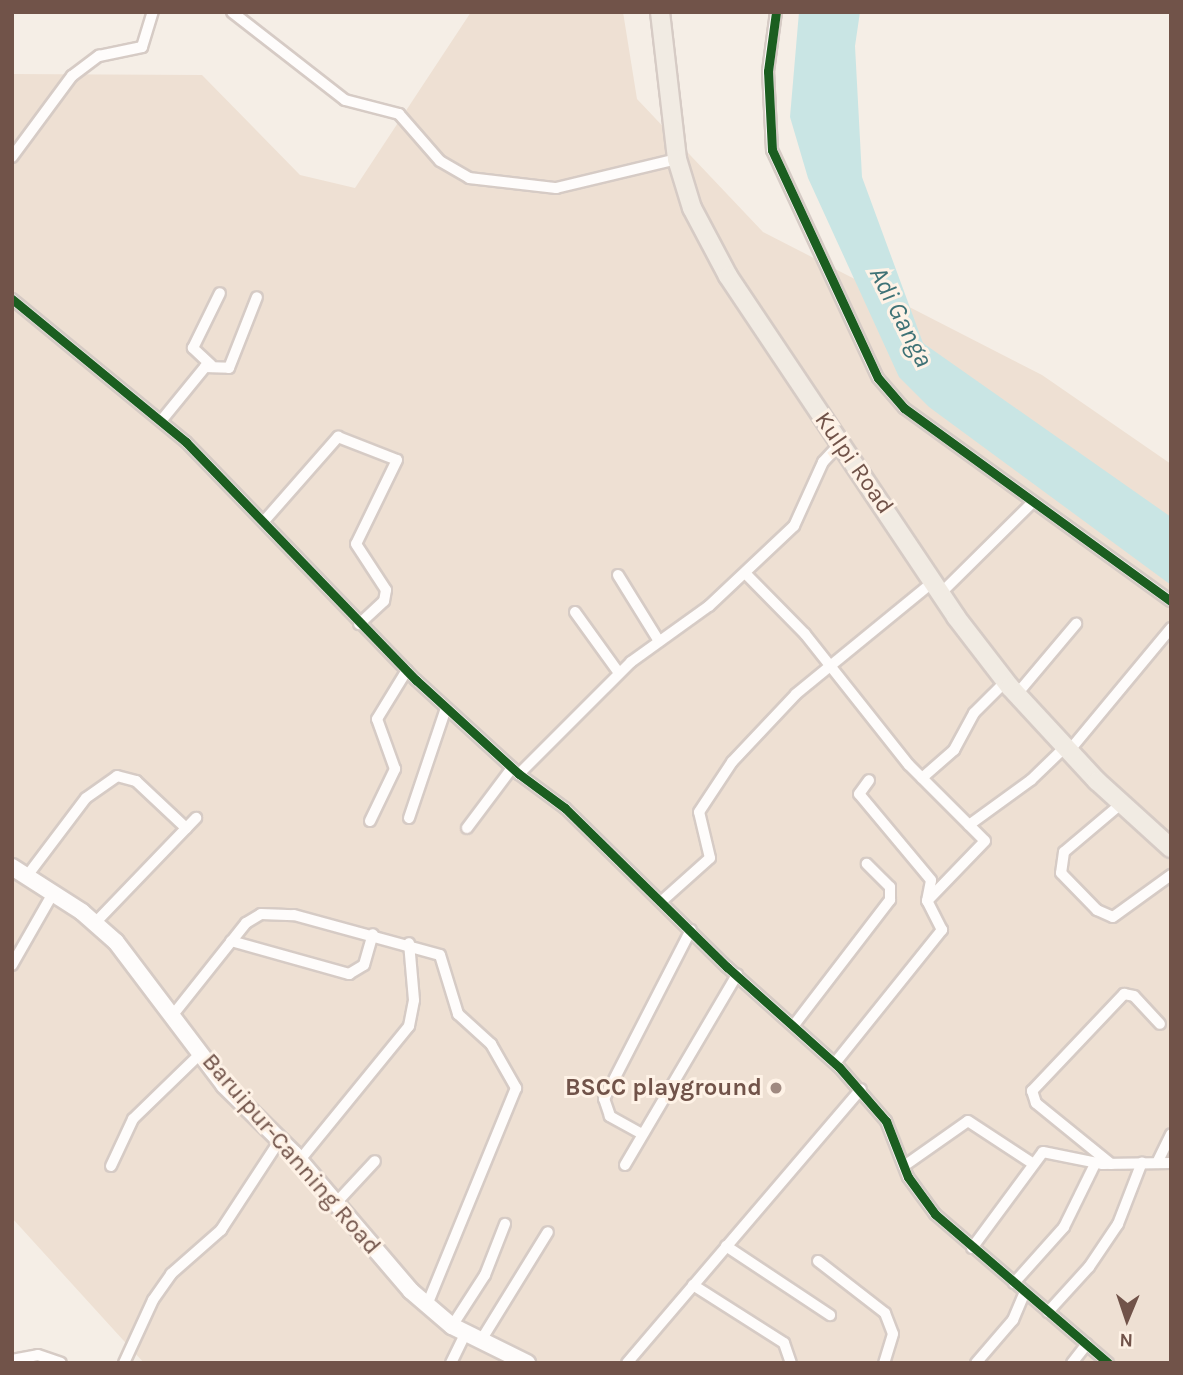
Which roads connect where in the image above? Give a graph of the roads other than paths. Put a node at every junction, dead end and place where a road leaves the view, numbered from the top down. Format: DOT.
graph roads {
  1 [pos="153,12"];
  2 [pos="232,12"];
  3 [pos="660,12"];
  4 [pos="776,12"];
  5 [pos="12,157"];
  6 [pos="677,159"];
  7 [pos="220,293"];
  8 [pos="257,298"];
  9 [pos="12,299"];
  10 [pos="211,365"];
  11 [pos="161,421"];
  12 [pos="840,444"];
  13 [pos="1033,502"];
  14 [pos="265,520"];
  15 [pos="745,573"];
  16 [pos="618,575"];
  17 [pos="937,587"];
  18 [pos="1171,601"];
  19 [pos="575,612"];
  20 [pos="359,624"];
  21 [pos="1076,624"];
  22 [pos="1171,628"];
  23 [pos="659,641"];
  24 [pos="831,666"];
  25 [pos="407,670"];
  26 [pos="619,673"];
  27 [pos="1011,688"];
  28 [pos="446,708"];
  29 [pos="1067,749"];
  30 [pos="515,771"];
  31 [pos="922,778"];
  32 [pos="869,780"];
  33 [pos="1122,803"];
  34 [pos="196,818"];
  35 [pos="409,818"];
  36 [pos="370,821"];
  37 [pos="969,825"];
  38 [pos="186,828"];
  39 [pos="467,828"];
  40 [pos="1171,848"];
  41 [pos="867,864"];
  42 [pos="12,867"];
  43 [pos="1171,875"];
  44 [pos="27,876"];
  45 [pos="53,893"];
  46 [pos="663,900"];
  47 [pos="927,901"];
  48 [pos="95,923"];
  49 [pos="691,930"];
  50 [pos="373,934"];
  51 [pos="231,941"];
  52 [pos="409,943"];
  53 [pos="12,965"];
  54 [pos="737,975"];
  55 [pos="172,1016"];
  56 [pos="1160,1024"];
  57 [pos="794,1025"];
  58 [pos="201,1053"];
  59 [pos="835,1063"];
  60 [pos="861,1089"];
  61 [pos="642,1134"];
  62 [pos="1171,1134"];
  63 [pos="280,1140"];
  64 [pos="299,1161"];
  65 [pos="375,1161"];
  66 [pos="1096,1162"];
  67 [pos="1032,1163"];
  68 [pos="1142,1163"];
  69 [pos="1157,1163"];
  70 [pos="1171,1163"];
  71 [pos="1111,1164"];
  72 [pos="625,1165"];
  73 [pos="111,1166"];
  74 [pos="904,1166"];
  75 [pos="336,1203"];
  76 [pos="505,1224"];
  77 [pos="548,1233"];
  78 [pos="726,1246"];
  79 [pos="972,1248"];
  80 [pos="818,1261"];
  81 [pos="1014,1283"];
  82 [pos="693,1285"];
  83 [pos="1025,1292"];
  84 [pos="427,1305"];
  85 [pos="1048,1312"];
  86 [pos="830,1315"];
  87 [pos="458,1330"];
  88 [pos="480,1342"];
  89 [pos="1087,1344"];
  90 [pos="12,1360"];
  91 [pos="61,1363"];
  92 [pos="124,1363"];
  93 [pos="451,1363"];
  94 [pos="527,1363"];
  95 [pos="626,1363"];
  96 [pos="791,1363"];
  97 [pos="884,1363"];
  98 [pos="976,1363"];
  99 [pos="1072,1363"];
  100 [pos="1108,1363"];
  1 -- 5 [label="street"];
  2 -- 6 [label="street"];
  3 -- 6 [label="main road, Kulpi Road"];
  4 -- 13 [label="street"];
  6 -- 12 [label="main road, Kulpi Road"];
  7 -- 10 [label="street"];
  8 -- 10 [label="street"];
  9 -- 11 [label="street"];
  10 -- 11 [label="street"];
  11 -- 14 [label="street"];
  12 -- 15 [label="street"];
  12 -- 17 [label="main road, Kulpi Road"];
  13 -- 17 [label="street"];
  13 -- 18 [label="street"];
  14 -- 20 [label="street"];
  14 -- 20 [label="street"];
  15 -- 23 [label="street"];
  15 -- 24 [label="street"];
  16 -- 23 [label="street"];
  17 -- 24 [label="street"];
  17 -- 27 [label="main road, Kulpi Road"];
  19 -- 26 [label="street"];
  20 -- 25 [label="street"];
  21 -- 27 [label="street"];
  22 -- 29 [label="street"];
  23 -- 26 [label="street"];
  24 -- 31 [label="street"];
  24 -- 46 [label="street"];
  25 -- 28 [label="street"];
  25 -- 36 [label="street"];
  26 -- 30 [label="street"];
  27 -- 29 [label="main road, Kulpi Road"];
  27 -- 31 [label="street"];
  28 -- 30 [label="street"];
  28 -- 35 [label="street"];
  29 -- 33 [label="main road, Kulpi Road"];
  29 -- 37 [label="street"];
  30 -- 39 [label="street"];
  30 -- 46 [label="street"];
  31 -- 37 [label="street"];
  32 -- 47 [label="street"];
  33 -- 40 [label="main road, Kulpi Road"];
  33 -- 43 [label="street"];
  34 -- 38 [label="street"];
  37 -- 47 [label="street"];
  38 -- 44 [label="street"];
  38 -- 48 [label="street"];
  41 -- 57 [label="street"];
  42 -- 44 [label="main road, Baruipur-Canning Road"];
  44 -- 45 [label="main road, Baruipur-Canning Road"];
  45 -- 48 [label="main road, Baruipur-Canning Road"];
  45 -- 53 [label="street"];
  46 -- 49 [label="street"];
  47 -- 59 [label="street"];
  48 -- 55 [label="main road, Baruipur-Canning Road"];
  49 -- 54 [label="street"];
  49 -- 61 [label="street"];
  50 -- 51 [label="street"];
  50 -- 51 [label="street"];
  50 -- 52 [label="street"];
  51 -- 55 [label="street"];
  52 -- 64 [label="street"];
  52 -- 84 [label="street"];
  54 -- 57 [label="street"];
  54 -- 61 [label="street"];
  55 -- 58 [label="main road, Baruipur-Canning Road"];
  56 -- 71 [label="street"];
  57 -- 59 [label="street"];
  58 -- 63 [label="main road, Baruipur-Canning Road"];
  58 -- 73 [label="street"];
  59 -- 60 [label="street"];
  60 -- 74 [label="street"];
  60 -- 78 [label="street"];
  61 -- 72 [label="street"];
  62 -- 69 [label="street"];
  63 -- 64 [label="main road, Baruipur-Canning Road"];
  63 -- 92 [label="street"];
  64 -- 75 [label="main road, Baruipur-Canning Road"];
  65 -- 75 [label="street"];
  66 -- 67 [label="street"];
  66 -- 71 [label="street"];
  66 -- 81 [label="street"];
  67 -- 74 [label="street"];
  67 -- 79 [label="street"];
  68 -- 69 [label="street"];
  68 -- 71 [label="street"];
  68 -- 85 [label="street"];
  69 -- 70 [label="street"];
  74 -- 79 [label="street"];
  75 -- 84 [label="main road, Baruipur-Canning Road"];
  76 -- 87 [label="street"];
  77 -- 88 [label="street"];
  78 -- 82 [label="street"];
  78 -- 86 [label="street"];
  79 -- 81 [label="street"];
  80 -- 97 [label="street"];
  81 -- 83 [label="street"];
  82 -- 95 [label="street"];
  82 -- 96 [label="street"];
  83 -- 85 [label="street"];
  83 -- 98 [label="street"];
  84 -- 87 [label="main road, Baruipur-Canning Road"];
  85 -- 89 [label="street"];
  87 -- 88 [label="main road, Baruipur-Canning Road"];
  87 -- 93 [label="street"];
  88 -- 94 [label="main road, Baruipur-Canning Road"];
  89 -- 99 [label="street"];
  89 -- 100 [label="street"];
  90 -- 91 [label="street"];
}
